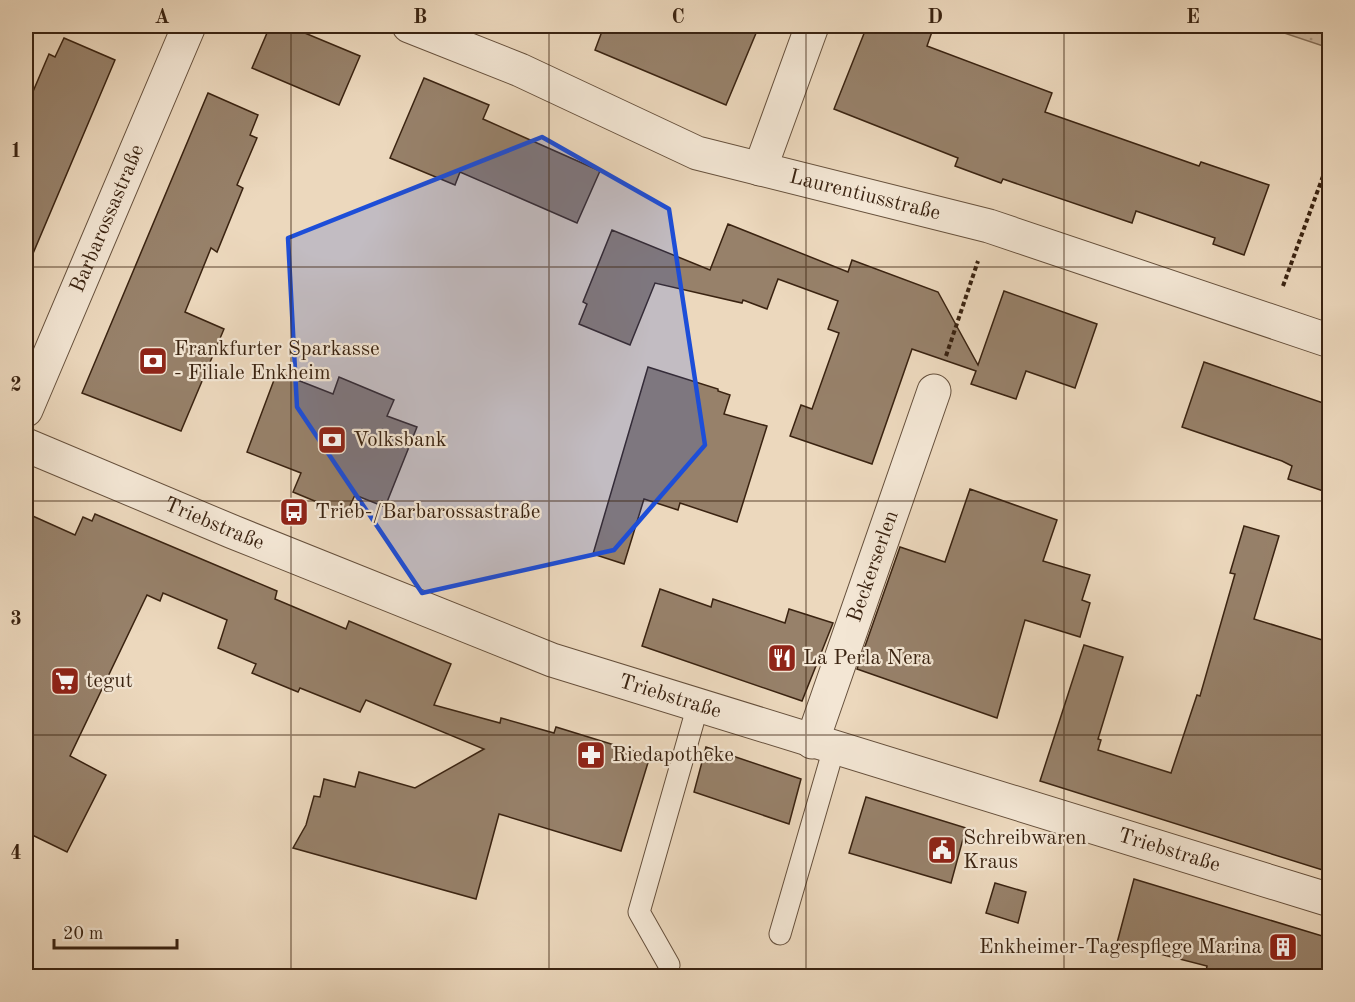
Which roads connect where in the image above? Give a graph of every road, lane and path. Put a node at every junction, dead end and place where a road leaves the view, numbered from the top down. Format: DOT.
graph roads {
  1 [pos="189,26"];
  2 [pos="409,26"];
  3 [pos="812,26"];
  4 [pos="1329,157"];
  5 [pos="760,169"];
  6 [pos="989,226"];
  7 [pos="1271,320"];
  8 [pos="1329,341"];
  9 [pos="934,392"];
  10 [pos="26,410"];
  11 [pos="26,445"];
  12 [pos="698,705"];
  13 [pos="823,745"];
  14 [pos="1329,900"];
  15 [pos="780,934"];
  16 [pos="669,965"];
  1 -- 10 [label="street, Barbarossastraße"];
  2 -- 5 [label="street, Laurentiusstraße"];
  3 -- 5 [label="street"];
  4 -- 7 [label="path"];
  5 -- 6 [label="street, Laurentiusstraße"];
  6 -- 7 [label="street, Laurentiusstraße"];
  6 -- 9 [label="path"];
  7 -- 8 [label="street, Laurentiusstraße"];
  9 -- 13 [label="street, Beckerserlen"];
  11 -- 12 [label="street, Triebstraße"];
  12 -- 13 [label="street, Triebstraße"];
  12 -- 16 [label="lane"];
  13 -- 14 [label="street, Triebstraße"];
  13 -- 15 [label="lane"];
}
